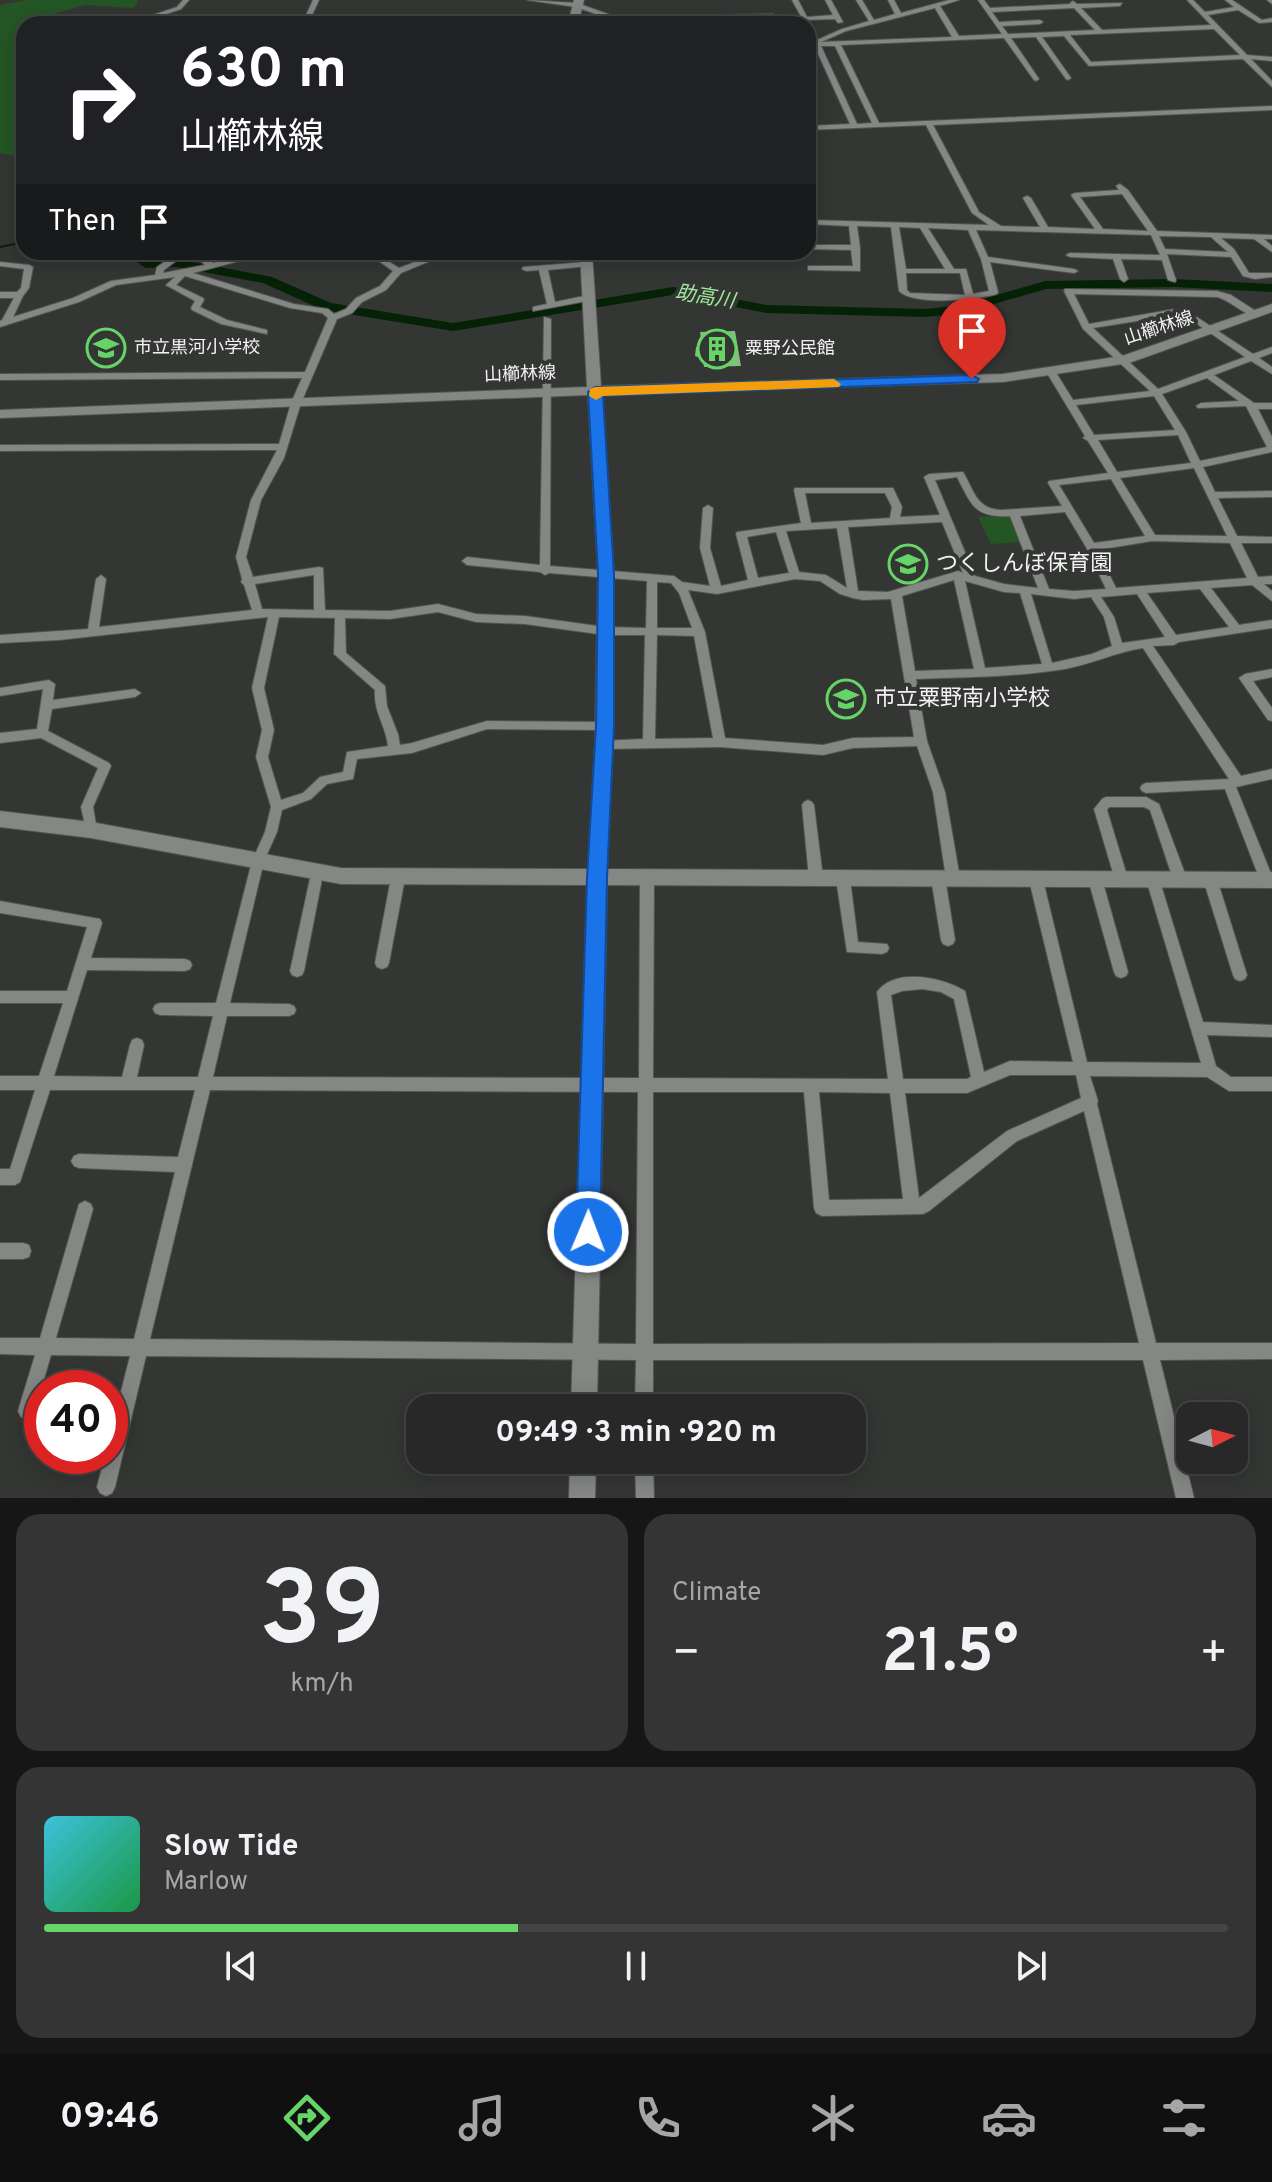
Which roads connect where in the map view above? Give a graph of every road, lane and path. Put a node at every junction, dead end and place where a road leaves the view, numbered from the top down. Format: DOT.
graph roads {
  1 [pos="186,0"];
  2 [pos="532,0"];
  3 [pos="828,0"];
  4 [pos="859,0"];
  5 [pos="891,0"];
  6 [pos="952,0"];
  7 [pos="981,0"];
  8 [pos="1028,0"];
  9 [pos="1190,0"];
  10 [pos="1228,0"];
  11 [pos="578,3"];
  12 [pos="1073,3"];
  13 [pos="925,4"];
  14 [pos="1120,4"];
  15 [pos="936,5"];
  16 [pos="723,7"];
  17 [pos="1035,8"];
  18 [pos="1237,8"];
  19 [pos="988,10"];
  20 [pos="1202,14"];
  21 [pos="897,15"];
  22 [pos="155,16"];
  23 [pos="603,16"];
  24 [pos="726,16"];
  25 [pos="838,17"];
  26 [pos="816,18"];
  27 [pos="1272,20"];
  28 [pos="872,22"];
  29 [pos="1040,22"];
  30 [pos="997,24"];
  31 [pos="1215,27"];
  32 [pos="844,30"];
  33 [pos="1101,33"];
  34 [pos="1066,34"];
  35 [pos="1038,35"];
  36 [pos="1006,37"];
  37 [pos="957,39"];
  38 [pos="910,41"];
  39 [pos="816,43"];
  40 [pos="837,44"];
  41 [pos="816,45"];
  42 [pos="1203,48"];
  43 [pos="1173,51"];
  44 [pos="816,53"];
  45 [pos="1246,57"];
  46 [pos="1209,59"];
  47 [pos="1272,59"];
  48 [pos="1181,60"];
  49 [pos="1166,61"];
  50 [pos="1215,70"];
  51 [pos="1176,72"];
  52 [pos="1068,78"];
  53 [pos="1036,79"];
  54 [pos="857,85"];
  55 [pos="1272,85"];
  56 [pos="836,86"];
  57 [pos="1272,108"];
  58 [pos="928,122"];
  59 [pos="876,124"];
  60 [pos="854,125"];
  61 [pos="816,127"];
  62 [pos="1027,198"];
  63 [pos="816,222"];
  64 [pos="853,224"];
  65 [pos="895,226"];
  66 [pos="923,227"];
  67 [pos="971,228"];
  68 [pos="1000,229"];
  69 [pos="1046,230"];
  70 [pos="1062,230"];
  71 [pos="1100,231"];
  72 [pos="1154,233"];
  73 [pos="1214,236"];
  74 [pos="1255,236"];
  75 [pos="1272,237"];
  76 [pos="816,247"];
  77 [pos="856,248"];
  78 [pos="1272,250"];
  79 [pos="1070,255"];
  80 [pos="1163,255"];
  81 [pos="1233,255"];
  82 [pos="1116,256"];
  83 [pos="985,259"];
  84 [pos="173,260"];
  85 [pos="205,260"];
  86 [pos="236,260"];
  87 [pos="384,260"];
  88 [pos="427,260"];
  89 [pos="577,260"];
  90 [pos="586,260"];
  91 [pos="2,264"];
  92 [pos="211,266"];
  93 [pos="543,268"];
  94 [pos="811,268"];
  95 [pos="526,269"];
  96 [pos="398,271"];
  97 [pos="902,271"];
  98 [pos="951,271"];
  99 [pos="963,271"];
  100 [pos="184,273"];
  101 [pos="989,273"];
  102 [pos="0,275"];
  103 [pos="159,275"];
  104 [pos="1272,275"];
  105 [pos="1124,279"];
  106 [pos="1172,280"];
  107 [pos="0,295"];
  108 [pos="19,295"];
  109 [pos="970,297"];
  110 [pos="589,302"];
  111 [pos="552,306"];
  112 [pos="1272,308"];
  113 [pos="536,309"];
  114 [pos="1256,315"];
  115 [pos="333,317"];
  116 [pos="547,319"];
  117 [pos="3,323"];
  118 [pos="1086,327"];
  119 [pos="1212,331"];
  120 [pos="264,332"];
  121 [pos="1272,350"];
  122 [pos="1253,358"];
  123 [pos="1124,360"];
  124 [pos="1272,371"];
  125 [pos="1052,373"];
  126 [pos="309,375"];
  127 [pos="1209,375"];
  128 [pos="0,377"];
  129 [pos="547,392"];
  130 [pos="595,392"];
  131 [pos="1157,393"];
  132 [pos="296,403"];
  133 [pos="1069,403"];
  134 [pos="1249,405"];
  135 [pos="1201,406"];
  136 [pos="1272,406"];
  137 [pos="0,414"];
  138 [pos="1181,432"];
  139 [pos="1088,438"];
  140 [pos="1271,445"];
  141 [pos="283,447"];
  142 [pos="0,448"];
  143 [pos="1197,465"];
  144 [pos="1112,477"];
  145 [pos="1272,494"];
  146 [pos="1211,495"];
  147 [pos="708,508"];
  148 [pos="1068,509"];
  149 [pos="1014,513"];
  150 [pos="946,518"];
  151 [pos="894,521"];
  152 [pos="842,524"];
  153 [pos="807,526"];
  154 [pos="780,528"];
  155 [pos="1152,538"];
  156 [pos="1233,540"];
  157 [pos="1272,540"];
  158 [pos="1091,547"];
  159 [pos="467,561"];
  160 [pos="545,571"];
  161 [pos="606,574"];
  162 [pos="795,575"];
  163 [pos="958,575"];
  164 [pos="652,578"];
  165 [pos="101,579"];
  166 [pos="971,579"];
  167 [pos="1272,580"];
  168 [pos="1254,581"];
  169 [pos="246,582"];
  170 [pos="754,583"];
  171 [pos="1203,585"];
  172 [pos="681,586"];
  173 [pos="717,590"];
  174 [pos="1025,591"];
  175 [pos="1141,592"];
  176 [pos="1045,593"];
  177 [pos="1113,593"];
  178 [pos="853,594"];
  179 [pos="896,594"];
  180 [pos="1094,594"];
  181 [pos="1272,597"];
  182 [pos="275,612"];
  183 [pos="320,612"];
  184 [pos="258,613"];
  185 [pos="340,613"];
  186 [pos="1272,624"];
  187 [pos="1237,630"];
  188 [pos="605,631"];
  189 [pos="93,632"];
  190 [pos="699,632"];
  191 [pos="652,633"];
  192 [pos="0,639"];
  193 [pos="1174,641"];
  194 [pos="1147,646"];
  195 [pos="1118,648"];
  196 [pos="1048,667"];
  197 [pos="980,671"];
  198 [pos="1272,673"];
  199 [pos="910,675"];
  200 [pos="0,692"];
  201 [pos="135,693"];
  202 [pos="47,705"];
  203 [pos="1272,717"];
  204 [pos="42,733"];
  205 [pos="604,735"];
  206 [pos="0,738"];
  207 [pos="921,741"];
  208 [pos="720,742"];
  209 [pos="649,743"];
  210 [pos="394,750"];
  211 [pos="1272,774"];
  212 [pos="1234,783"];
  213 [pos="1146,788"];
  214 [pos="808,805"];
  215 [pos="277,807"];
  216 [pos="0,819"];
  217 [pos="91,830"];
  218 [pos="258,861"];
  219 [pos="317,874"];
  220 [pos="398,878"];
  221 [pos="597,878"];
  222 [pos="647,878"];
  223 [pos="816,878"];
  224 [pos="946,878"];
  225 [pos="843,879"];
  226 [pos="1095,879"];
  227 [pos="1121,879"];
  228 [pos="1153,879"];
  229 [pos="1180,879"];
  230 [pos="1210,879"];
  231 [pos="1036,880"];
  232 [pos="1270,880"];
  233 [pos="0,907"];
  234 [pos="948,940"];
  235 [pos="882,948"];
  236 [pos="382,963"];
  237 [pos="82,964"];
  238 [pos="185,965"];
  239 [pos="297,971"];
  240 [pos="1121,972"];
  241 [pos="1240,975"];
  242 [pos="0,997"];
  243 [pos="71,997"];
  244 [pos="160,1009"];
  245 [pos="223,1009"];
  246 [pos="289,1010"];
  247 [pos="1198,1028"];
  248 [pos="1272,1031"];
  249 [pos="137,1045"];
  250 [pos="1083,1068"];
  251 [pos="1210,1070"];
  252 [pos="979,1081"];
  253 [pos="0,1083"];
  254 [pos="45,1083"];
  255 [pos="128,1083"];
  256 [pos="205,1083"];
  257 [pos="1272,1084"];
  258 [pos="592,1086"];
  259 [pos="645,1086"];
  260 [pos="811,1087"];
  261 [pos="898,1087"];
  262 [pos="1091,1101"];
  263 [pos="79,1161"];
  264 [pos="185,1165"];
  265 [pos="0,1177"];
  266 [pos="912,1206"];
  267 [pos="85,1209"];
  268 [pos="0,1251"];
  269 [pos="23,1251"];
  270 [pos="0,1346"];
  271 [pos="45,1346"];
  272 [pos="142,1348"];
  273 [pos="586,1350"];
  274 [pos="1150,1351"];
  275 [pos="1272,1351"];
  276 [pos="644,1352"];
  277 [pos="38,1370"];
  278 [pos="584,1394"];
  279 [pos="644,1394"];
  280 [pos="583,1474"];
  281 [pos="644,1474"];
  282 [pos="106,1487"];
  283 [pos="582,1498"];
  284 [pos="645,1498"];
  285 [pos="1185,1498"];
  1 -- 22 [label="street"];
  2 -- 11 [label="street"];
  3 -- 25 [label="street"];
  4 -- 28 [label="street"];
  5 -- 21 [label="street"];
  6 -- 15 [label="street"];
  7 -- 19 [label="street"];
  8 -- 17 [label="street"];
  9 -- 20 [label="street"];
  10 -- 18 [label="street"];
  11 -- 23 [label="street"];
  12 -- 14 [label="street"];
  12 -- 17 [label="street"];
  12 -- 33 [label="street"];
  13 -- 15 [label="street"];
  13 -- 21 [label="street"];
  15 -- 37 [label="street"];
  16 -- 24 [label="street"];
  17 -- 19 [label="street"];
  18 -- 20 [label="street"];
  18 -- 27 [label="street"];
  19 -- 30 [label="street"];
  20 -- 31 [label="street"];
  21 -- 28 [label="street"];
  21 -- 38 [label="street"];
  25 -- 26 [label="street"];
  25 -- 32 [label="street"];
  28 -- 32 [label="street"];
  29 -- 30 [label="street"];
  30 -- 36 [label="street"];
  31 -- 33 [label="street"];
  31 -- 45 [label="street"];
  32 -- 39 [label="street"];
  33 -- 34 [label="street"];
  34 -- 35 [label="street"];
  34 -- 49 [label="street"];
  35 -- 36 [label="street"];
  35 -- 52 [label="street"];
  36 -- 37 [label="street"];
  36 -- 53 [label="street"];
  37 -- 38 [label="street"];
  38 -- 40 [label="street"];
  40 -- 41 [label="street"];
  40 -- 54 [label="street"];
  42 -- 46 [label="street"];
  43 -- 48 [label="street"];
  44 -- 56 [label="street"];
  45 -- 46 [label="street"];
  45 -- 47 [label="street"];
  45 -- 55 [label="street"];
  46 -- 48 [label="street"];
  46 -- 50 [label="street"];
  48 -- 49 [label="street"];
  49 -- 51 [label="street"];
  54 -- 56 [label="street"];
  54 -- 59 [label="street"];
  56 -- 60 [label="street"];
  57 -- 58 [label="street"];
  58 -- 59 [label="street"];
  58 -- 68 [label="street"];
  59 -- 60 [label="street"];
  60 -- 61 [label="street"];
  62 -- 69 [label="street"];
  63 -- 64 [label="street"];
  64 -- 65 [label="street"];
  64 -- 77 [label="street"];
  65 -- 66 [label="street"];
  65 -- 97 [label="street"];
  66 -- 67 [label="street"];
  66 -- 98 [label="street"];
  67 -- 68 [label="street"];
  67 -- 83 [label="street"];
  68 -- 69 [label="street"];
  69 -- 70 [label="street"];
  70 -- 71 [label="street"];
  70 -- 79 [label="street"];
  71 -- 72 [label="street"];
  71 -- 72 [label="street"];
  72 -- 73 [label="street"];
  72 -- 80 [label="street"];
  73 -- 74 [label="street"];
  73 -- 81 [label="street"];
  74 -- 75 [label="street"];
  74 -- 78 [label="street"];
  76 -- 77 [label="street"];
  77 -- 94 [label="street"];
  79 -- 82 [label="street"];
  79 -- 83 [label="street"];
  80 -- 81 [label="street"];
  80 -- 82 [label="street"];
  80 -- 106 [label="street"];
  81 -- 104 [label="street"];
  82 -- 105 [label="street"];
  83 -- 101 [label="street"];
  84 -- 103 [label="street"];
  85 -- 92 [label="street"];
  86 -- 92 [label="street"];
  87 -- 96 [label="street"];
  88 -- 96 [label="street"];
  89 -- 93 [label="street"];
  90 -- 110 [label="street"];
  91 -- 102 [label="street"];
  91 -- 108 [label="street"];
  92 -- 100 [label="street"];
  93 -- 95 [label="street"];
  93 -- 111 [label="street"];
  96 -- 115 [label="street"];
  97 -- 98 [label="street"];
  97 -- 109 [label="street"];
  98 -- 99 [label="street"];
  99 -- 101 [label="street"];
  99 -- 109 [label="street"];
  100 -- 103 [label="street"];
  100 -- 115 [label="street"];
  100 -- 120 [label="street"];
  101 -- 109 [label="street"];
  103 -- 117 [label="street"];
  107 -- 108 [label="street"];
  108 -- 117 [label="street"];
  110 -- 111 [label="street"];
  110 -- 130 [label="street"];
  111 -- 113 [label="street"];
  112 -- 114 [label="street, 山櫛林線"];
  114 -- 118 [label="street"];
  114 -- 119 [label="street, 山櫛林線"];
  115 -- 126 [label="street"];
  116 -- 129 [label="street"];
  118 -- 119 [label="street"];
  118 -- 123 [label="street"];
  119 -- 122 [label="street"];
  119 -- 123 [label="street, 山櫛林線"];
  121 -- 122 [label="street"];
  122 -- 124 [label="street"];
  122 -- 127 [label="street"];
  123 -- 125 [label="street, 山櫛林線"];
  123 -- 131 [label="street"];
  125 -- 130 [label="street, 山櫛林線"];
  125 -- 133 [label="street"];
  126 -- 128 [label="street"];
  126 -- 132 [label="street"];
  127 -- 131 [label="street"];
  127 -- 134 [label="street"];
  129 -- 130 [label="street, 山櫛林線"];
  129 -- 132 [label="street, 山櫛林線"];
  129 -- 160 [label="street"];
  130 -- 161 [label="street"];
  131 -- 133 [label="street"];
  131 -- 138 [label="street"];
  132 -- 137 [label="street, 山櫛林線"];
  132 -- 141 [label="street"];
  133 -- 139 [label="street"];
  134 -- 135 [label="street"];
  134 -- 136 [label="street"];
  134 -- 140 [label="street"];
  138 -- 139 [label="street"];
  138 -- 143 [label="street"];
  139 -- 144 [label="street"];
  140 -- 143 [label="street"];
  141 -- 142 [label="street"];
  141 -- 169 [label="street"];
  143 -- 144 [label="street"];
  143 -- 146 [label="street"];
  144 -- 148 [label="street"];
  144 -- 155 [label="street"];
  145 -- 146 [label="street"];
  146 -- 156 [label="street"];
  147 -- 173 [label="street"];
  148 -- 149 [label="street"];
  148 -- 158 [label="street"];
  149 -- 150 [label="street"];
  149 -- 176 [label="street"];
  150 -- 151 [label="street"];
  150 -- 166 [label="street"];
  151 -- 152 [label="street"];
  151 -- 153 [label="street"];
  152 -- 153 [label="street"];
  152 -- 178 [label="street"];
  153 -- 154 [label="street"];
  154 -- 162 [label="street"];
  154 -- 170 [label="street"];
  155 -- 156 [label="street"];
  155 -- 158 [label="street"];
  156 -- 157 [label="street"];
  156 -- 168 [label="street"];
  158 -- 177 [label="street"];
  159 -- 160 [label="street"];
  160 -- 161 [label="street"];
  161 -- 164 [label="street"];
  161 -- 188 [label="street"];
  162 -- 170 [label="street"];
  162 -- 178 [label="street"];
  163 -- 166 [label="street"];
  163 -- 179 [label="street"];
  163 -- 197 [label="street"];
  164 -- 172 [label="street"];
  164 -- 191 [label="street"];
  165 -- 189 [label="street"];
  166 -- 174 [label="street"];
  167 -- 168 [label="street"];
  168 -- 171 [label="street"];
  168 -- 181 [label="street"];
  169 -- 183 [label="street"];
  169 -- 184 [label="street"];
  170 -- 173 [label="street"];
  171 -- 175 [label="street"];
  171 -- 187 [label="street"];
  172 -- 173 [label="street"];
  172 -- 190 [label="street"];
  174 -- 176 [label="street"];
  174 -- 196 [label="street"];
  175 -- 177 [label="street"];
  175 -- 193 [label="street"];
  176 -- 180 [label="street"];
  177 -- 180 [label="street"];
  178 -- 179 [label="street"];
  179 -- 199 [label="street"];
  180 -- 195 [label="street"];
  182 -- 183 [label="street"];
  182 -- 184 [label="street"];
  182 -- 215 [label="street"];
  183 -- 185 [label="street"];
  184 -- 189 [label="street"];
  185 -- 188 [label="street"];
  185 -- 210 [label="street"];
  186 -- 187 [label="street"];
  187 -- 193 [label="street"];
  188 -- 191 [label="street"];
  188 -- 205 [label="street"];
  189 -- 192 [label="street"];
  190 -- 191 [label="street"];
  190 -- 208 [label="street"];
  191 -- 209 [label="street"];
  193 -- 194 [label="street"];
  194 -- 195 [label="street"];
  194 -- 212 [label="street"];
  195 -- 196 [label="street"];
  196 -- 197 [label="street"];
  197 -- 199 [label="street"];
  198 -- 203 [label="street"];
  199 -- 207 [label="street"];
  200 -- 202 [label="street"];
  201 -- 202 [label="street"];
  202 -- 204 [label="street"];
  204 -- 206 [label="street"];
  204 -- 217 [label="street"];
  205 -- 209 [label="street"];
  205 -- 210 [label="street"];
  205 -- 221 [label="street"];
  207 -- 208 [label="street"];
  207 -- 224 [label="street"];
  208 -- 209 [label="street"];
  210 -- 215 [label="street"];
  211 -- 212 [label="street"];
  212 -- 213 [label="street"];
  212 -- 232 [label="street"];
  214 -- 223 [label="street"];
  215 -- 218 [label="street"];
  216 -- 217 [label="street"];
  217 -- 218 [label="street"];
  218 -- 219 [label="street"];
  218 -- 245 [label="street"];
  219 -- 220 [label="street"];
  219 -- 239 [label="street"];
  220 -- 221 [label="street"];
  220 -- 236 [label="street"];
  221 -- 222 [label="street"];
  221 -- 258 [label="street"];
  222 -- 223 [label="street"];
  222 -- 259 [label="street"];
  223 -- 225 [label="street"];
  224 -- 225 [label="street"];
  224 -- 231 [label="street"];
  224 -- 234 [label="street"];
  225 -- 235 [label="street"];
  226 -- 227 [label="street"];
  226 -- 231 [label="street"];
  226 -- 240 [label="street"];
  227 -- 228 [label="street"];
  227 -- 229 [label="street"];
  228 -- 229 [label="street"];
  228 -- 247 [label="street"];
  229 -- 230 [label="street"];
  230 -- 232 [label="street"];
  230 -- 241 [label="street"];
  231 -- 250 [label="street"];
  233 -- 237 [label="street"];
  237 -- 238 [label="street"];
  237 -- 243 [label="street"];
  242 -- 243 [label="street"];
  243 -- 254 [label="street"];
  244 -- 245 [label="street"];
  245 -- 246 [label="street"];
  245 -- 256 [label="street"];
  247 -- 248 [label="street"];
  247 -- 251 [label="street"];
  249 -- 255 [label="street"];
  250 -- 251 [label="street"];
  250 -- 252 [label="street"];
  250 -- 262 [label="street"];
  251 -- 257 [label="street"];
  252 -- 261 [label="street"];
  252 -- 261 [label="street"];
  253 -- 254 [label="street"];
  254 -- 255 [label="street"];
  254 -- 265 [label="street"];
  255 -- 256 [label="street"];
  256 -- 258 [label="street"];
  256 -- 264 [label="street"];
  258 -- 259 [label="street"];
  258 -- 273 [label="street"];
  259 -- 260 [label="street"];
  259 -- 276 [label="street"];
  260 -- 261 [label="street"];
  260 -- 266 [label="street"];
  261 -- 266 [label="street"];
  262 -- 266 [label="street"];
  262 -- 274 [label="street"];
  263 -- 264 [label="street"];
  264 -- 272 [label="street"];
  267 -- 271 [label="street"];
  268 -- 269 [label="street"];
  270 -- 271 [label="street"];
  271 -- 272 [label="street"];
  271 -- 277 [label="street"];
  272 -- 273 [label="street"];
  272 -- 282 [label="street"];
  273 -- 276 [label="street"];
  273 -- 278 [label="street"];
  274 -- 275 [label="street"];
  274 -- 276 [label="street"];
  274 -- 285 [label="street"];
  276 -- 279 [label="street"];
  280 -- 283 [label="street"];
  281 -- 284 [label="street"];
}
